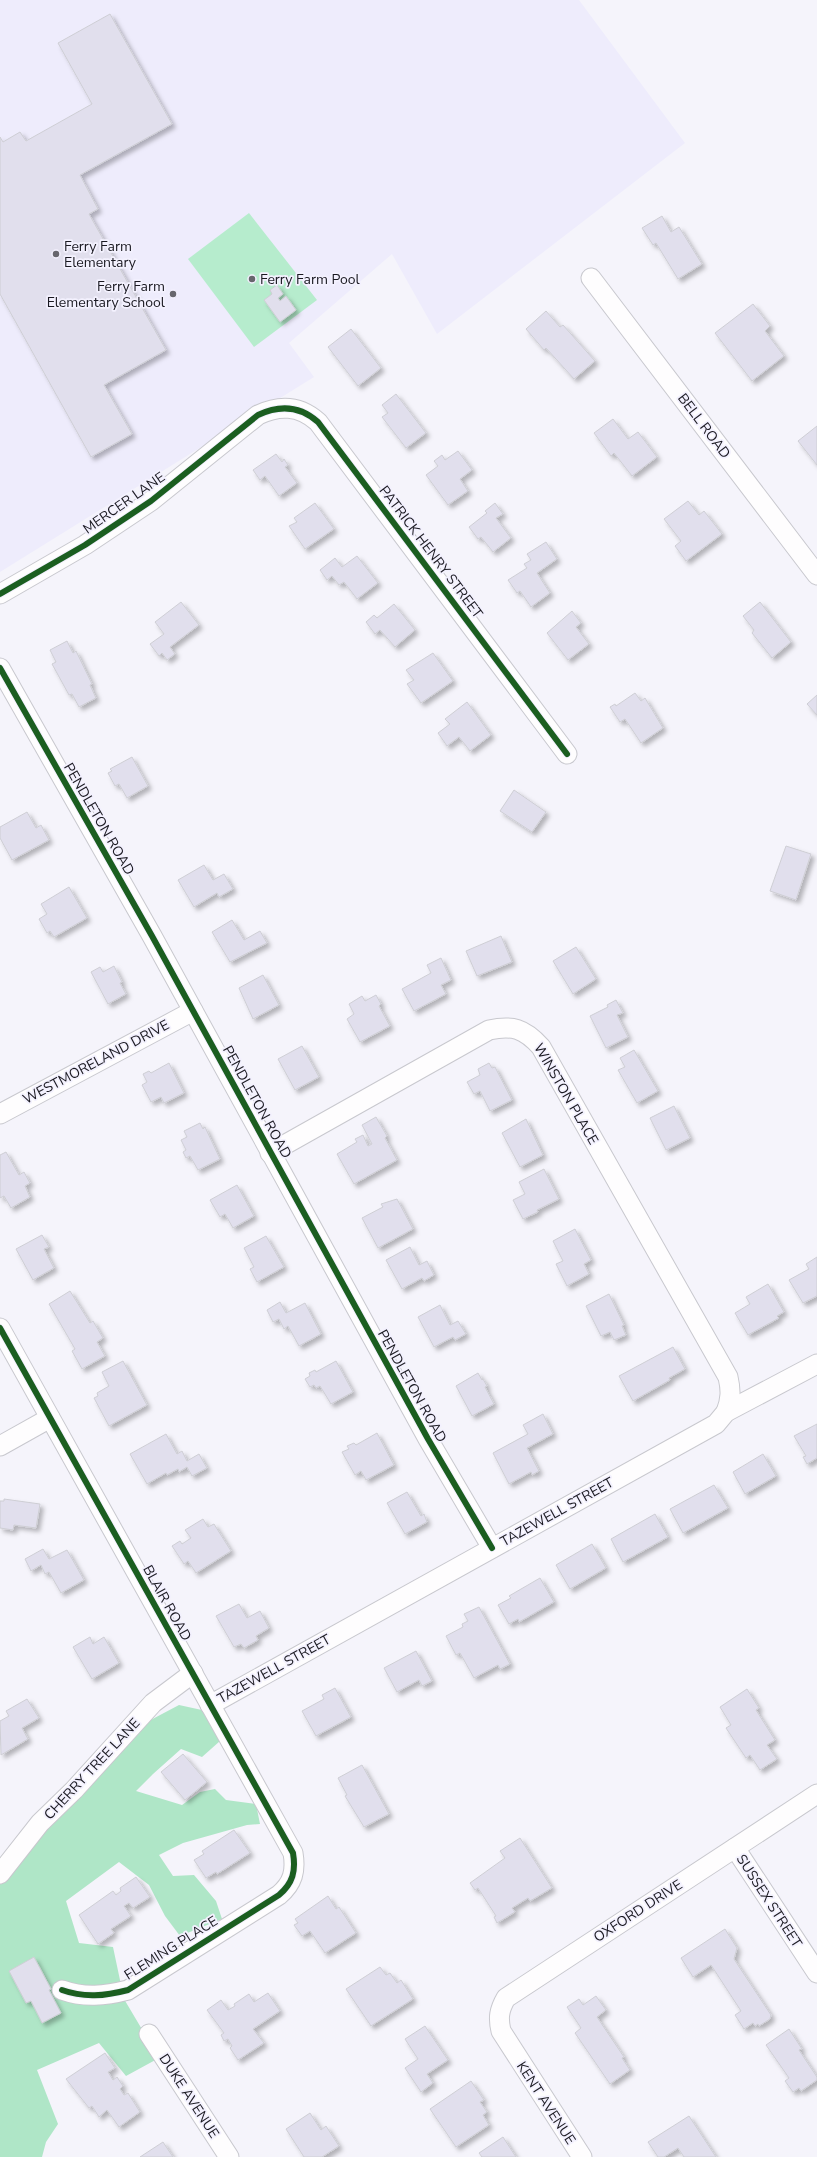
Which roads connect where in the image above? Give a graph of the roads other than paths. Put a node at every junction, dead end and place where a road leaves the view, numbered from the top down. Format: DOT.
graph roads {
  1 [pos="591,278"];
  2 [pos="253,419"];
  3 [pos="817,575"];
  4 [pos="0,594"];
  5 [pos="0,668"];
  6 [pos="567,754"];
  7 [pos="193,1011"];
  8 [pos="0,1114"];
  9 [pos="270,1152"];
  10 [pos="0,1328"];
  11 [pos="817,1364"];
  12 [pos="726,1412"];
  13 [pos="50,1418"];
  14 [pos="0,1446"];
  15 [pos="492,1548"];
  16 [pos="193,1673"];
  17 [pos="210,1705"];
  18 [pos="817,1794"];
  19 [pos="735,1848"];
  20 [pos="0,1874"];
  21 [pos="284,1891"];
  22 [pos="817,1973"];
  23 [pos="62,1990"];
  24 [pos="149,2034"];
  25 [pos="511,2048"];
  26 [pos="229,2157"];
  27 [pos="582,2157"];
  1 -- 3 [label="street, BELL ROAD"];
  2 -- 4 [label="street, MERCER LANE"];
  2 -- 6 [label="street, PATRICK HENRY STREET"];
  5 -- 7 [label="street, PENDLETON ROAD"];
  7 -- 8 [label="street, WESTMORELAND DRIVE"];
  7 -- 9 [label="street, PENDLETON ROAD"];
  9 -- 12 [label="street, WINSTON PLACE"];
  9 -- 15 [label="street, PENDLETON ROAD"];
  10 -- 13 [label="street, BLAIR ROAD"];
  11 -- 12 [label="street, TAZEWELL STREET"];
  12 -- 15 [label="street, TAZEWELL STREET"];
  13 -- 14 [label="street"];
  13 -- 16 [label="street, BLAIR ROAD"];
  15 -- 17 [label="street, TAZEWELL STREET"];
  16 -- 17 [label="street, BLAIR ROAD"];
  16 -- 20 [label="street, CHERRY TREE LANE"];
  17 -- 21 [label="street, BLAIR ROAD"];
  18 -- 19 [label="street, OXFORD DRIVE"];
  19 -- 22 [label="street, SUSSEX STREET"];
  19 -- 25 [label="street, OXFORD DRIVE"];
  21 -- 23 [label="street, FLEMING PLACE"];
  24 -- 26 [label="street, DUKE AVENUE"];
  25 -- 27 [label="street, KENT AVENUE"];
}
